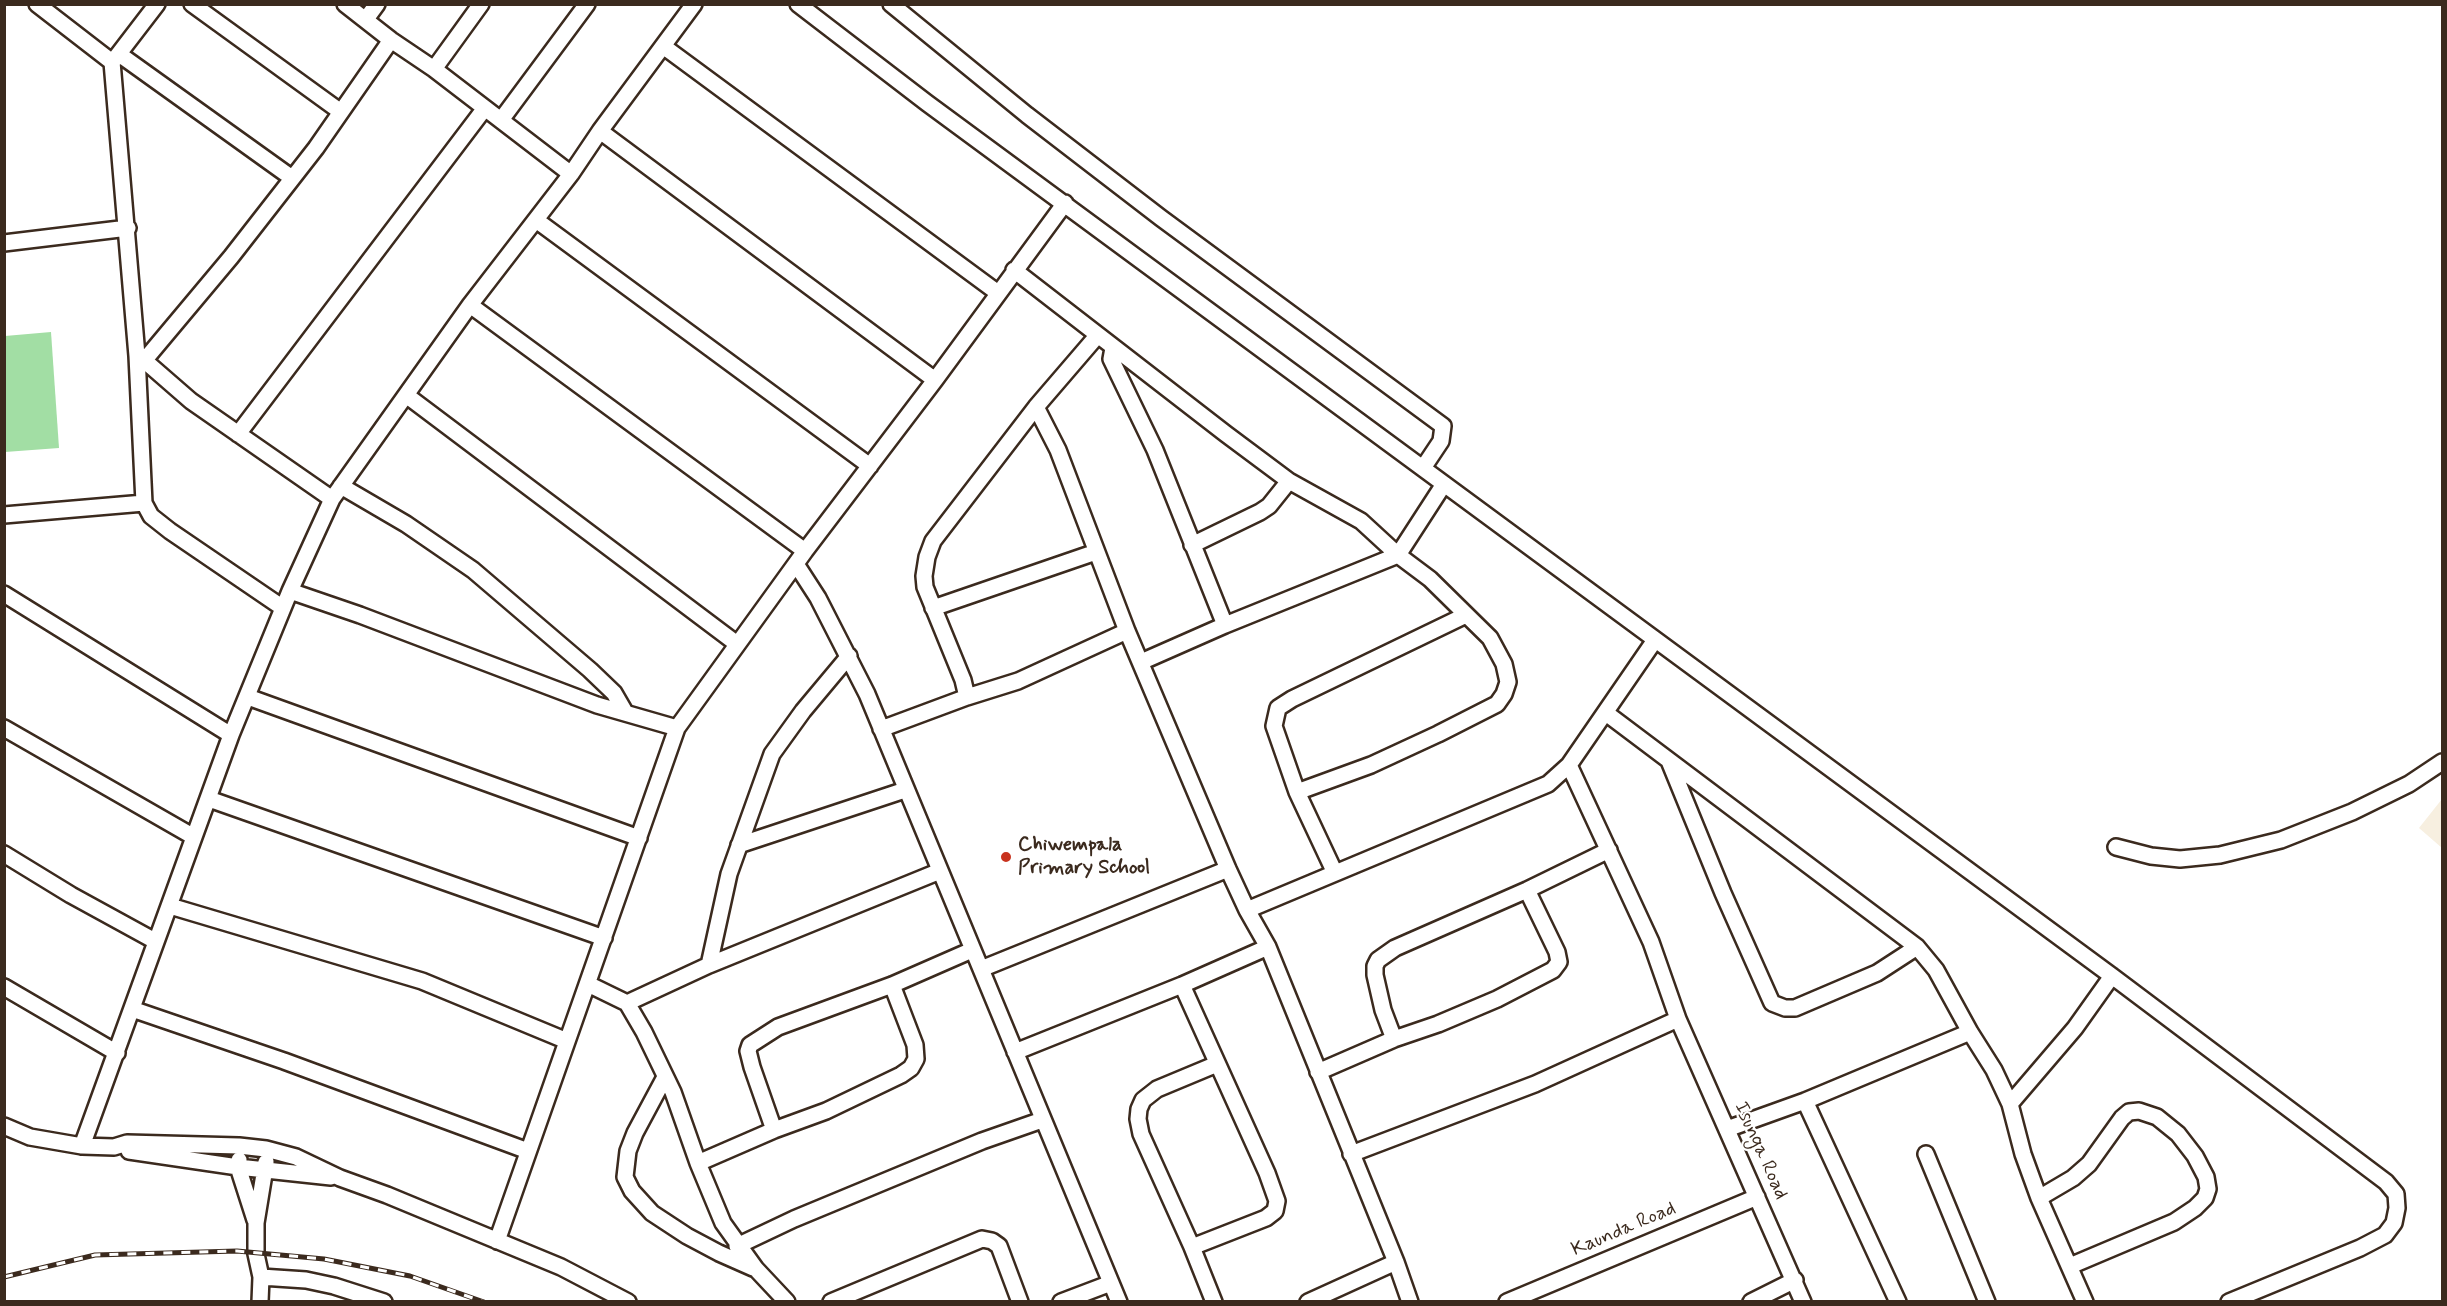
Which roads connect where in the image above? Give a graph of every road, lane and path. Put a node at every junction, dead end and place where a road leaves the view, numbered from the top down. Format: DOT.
graph roads {
  1 [pos="157,4"];
  2 [pos="192,4"];
  3 [pos="345,4"];
  4 [pos="377,4"];
  5 [pos="481,4"];
  6 [pos="587,4"];
  7 [pos="694,4"];
  8 [pos="798,4"];
  9 [pos="891,4"];
  10 [pos="39,5"];
  11 [pos="366,20"];
  12 [pos="391,40"];
  13 [pos="663,46"];
  14 [pos="115,58"];
  15 [pos="434,69"];
  16 [pos="485,108"];
  17 [pos="341,112"];
  18 [pos="501,120"];
  19 [pos="600,131"];
  20 [pos="571,174"];
  21 [pos="292,178"];
  22 [pos="1065,203"];
  23 [pos="536,220"];
  24 [pos="128,228"];
  25 [pos="4,243"];
  26 [pos="1014,270"];
  27 [pos="998,293"];
  28 [pos="470,305"];
  29 [pos="1097,336"];
  30 [pos="1113,348"];
  31 [pos="141,365"];
  32 [pos="935,380"];
  33 [pos="406,395"];
  34 [pos="1036,407"];
  35 [pos="238,434"];
  36 [pos="870,466"];
  37 [pos="1423,468"];
  38 [pos="1289,481"];
  39 [pos="1444,484"];
  40 [pos="336,493"];
  41 [pos="144,503"];
  42 [pos="4,515"];
  43 [pos="1192,545"];
  44 [pos="805,551"];
  45 [pos="1096,552"];
  46 [pos="1398,555"];
  47 [pos="796,564"];
  48 [pos="290,591"];
  49 [pos="4,594"];
  50 [pos="283,608"];
  51 [pos="933,608"];
  52 [pos="1466,615"];
  53 [pos="1225,625"];
  54 [pos="1127,631"];
  55 [pos="1655,639"];
  56 [pos="737,644"];
  57 [pos="849,656"];
  58 [pos="1141,662"];
  59 [pos="248,697"];
  60 [pos="967,697"];
  61 [pos="625,712"];
  62 [pos="1606,713"];
  63 [pos="4,728"];
  64 [pos="677,728"];
  65 [pos="881,729"];
  66 [pos="231,735"];
  67 [pos="1669,761"];
  68 [pos="2442,762"];
  69 [pos="1569,765"];
  70 [pos="905,790"];
  71 [pos="1297,792"];
  72 [pos="209,799"];
  73 [pos="194,837"];
  74 [pos="639,838"];
  75 [pos="739,845"];
  76 [pos="2116,847"];
  77 [pos="1609,850"];
  78 [pos="4,854"];
  79 [pos="1228,869"];
  80 [pos="940,871"];
  81 [pos="1335,873"];
  82 [pos="1527,890"];
  83 [pos="170,906"];
  84 [pos="1247,910"];
  85 [pos="604,938"];
  86 [pos="155,941"];
  87 [pos="1268,946"];
  88 [pos="1917,947"];
  89 [pos="972,950"];
  90 [pos="709,965"];
  91 [pos="981,969"];
  92 [pos="2112,976"];
  93 [pos="588,984"];
  94 [pos="892,985"];
  95 [pos="1182,985"];
  96 [pos="4,987"];
  97 [pos="627,1003"];
  98 [pos="132,1009"];
  99 [pos="1678,1019"];
  100 [pos="1970,1032"];
  101 [pos="1394,1039"];
  102 [pos="567,1041"];
  103 [pos="1015,1052"];
  104 [pos="117,1053"];
  105 [pos="1217,1064"];
  106 [pos="1318,1072"];
  107 [pos="665,1077"];
  108 [pos="1805,1101"];
  109 [pos="2010,1104"];
  110 [pos="1042,1119"];
  111 [pos="4,1126"];
  112 [pos="1727,1129"];
  113 [pos="774,1130"];
  114 [pos="82,1146"];
  115 [pos="114,1146"];
  116 [pos="239,1146"];
  117 [pos="266,1149"];
  118 [pos="528,1150"];
  119 [pos="1351,1154"];
  120 [pos="1926,1154"];
  121 [pos="698,1163"];
  122 [pos="238,1167"];
  123 [pos="265,1171"];
  124 [pos="340,1178"];
  125 [pos="1757,1197"];
  126 [pos="2039,1197"];
  127 [pos="256,1223"];
  128 [pos="497,1240"];
  129 [pos="737,1246"];
  130 [pos="1192,1247"];
  131 [pos="1396,1262"];
  132 [pos="2070,1266"];
  133 [pos="756,1269"];
  134 [pos="261,1277"];
  135 [pos="1796,1280"];
  136 [pos="1111,1283"];
  137 [pos="260,1302"];
  138 [pos="384,1302"];
  139 [pos="628,1302"];
  140 [pos="787,1302"];
  141 [pos="831,1302"];
  142 [pos="1020,1302"];
  143 [pos="1061,1302"];
  144 [pos="1119,1302"];
  145 [pos="1214,1302"];
  146 [pos="1308,1302"];
  147 [pos="1410,1302"];
  148 [pos="1507,1302"];
  149 [pos="1751,1302"];
  150 [pos="1803,1302"];
  151 [pos="1898,1302"];
  152 [pos="1987,1302"];
  153 [pos="2085,1302"];
  154 [pos="2229,1302"];
  1 -- 14 [label="street"];
  2 -- 17 [label="street"];
  3 -- 11 [label="street"];
  4 -- 11 [label="street"];
  5 -- 15 [label="street"];
  6 -- 18 [label="street"];
  7 -- 13 [label="street"];
  8 -- 22 [label="street"];
  9 -- 37 [label="street"];
  10 -- 14 [label="street"];
  11 -- 12 [label="street"];
  12 -- 15 [label="street"];
  12 -- 17 [label="street"];
  13 -- 19 [label="street"];
  13 -- 27 [label="street"];
  14 -- 21 [label="street"];
  14 -- 24 [label="street"];
  15 -- 16 [label="street"];
  16 -- 18 [label="street"];
  16 -- 35 [label="street"];
  17 -- 21 [label="street"];
  18 -- 20 [label="street"];
  19 -- 20 [label="street"];
  19 -- 32 [label="street"];
  20 -- 23 [label="street"];
  21 -- 31 [label="street"];
  22 -- 26 [label="street"];
  22 -- 37 [label="street"];
  23 -- 28 [label="street"];
  23 -- 36 [label="street"];
  24 -- 25 [label="street"];
  24 -- 31 [label="street"];
  26 -- 27 [label="street"];
  26 -- 29 [label="street"];
  27 -- 32 [label="street"];
  28 -- 33 [label="street"];
  28 -- 44 [label="street"];
  29 -- 30 [label="street"];
  29 -- 34 [label="street"];
  30 -- 38 [label="street"];
  30 -- 43 [label="street"];
  31 -- 35 [label="street"];
  31 -- 41 [label="street"];
  32 -- 36 [label="street"];
  33 -- 40 [label="street"];
  33 -- 56 [label="street"];
  34 -- 45 [label="street"];
  34 -- 51 [label="street"];
  35 -- 40 [label="street"];
  36 -- 44 [label="street"];
  37 -- 39 [label="street"];
  38 -- 43 [label="street"];
  38 -- 46 [label="street"];
  39 -- 46 [label="street"];
  39 -- 55 [label="street"];
  40 -- 48 [label="street"];
  40 -- 61 [label="street"];
  41 -- 42 [label="street"];
  41 -- 50 [label="street"];
  43 -- 53 [label="street"];
  44 -- 47 [label="street"];
  45 -- 51 [label="street"];
  45 -- 54 [label="street"];
  46 -- 52 [label="street"];
  46 -- 53 [label="street"];
  47 -- 56 [label="street"];
  47 -- 57 [label="street"];
  48 -- 50 [label="street"];
  48 -- 61 [label="street"];
  49 -- 66 [label="street"];
  50 -- 59 [label="street"];
  51 -- 60 [label="street"];
  52 -- 71 [label="street"];
  52 -- 71 [label="street"];
  53 -- 58 [label="street"];
  54 -- 58 [label="street"];
  54 -- 60 [label="street"];
  55 -- 62 [label="street"];
  55 -- 92 [label="street"];
  56 -- 64 [label="street"];
  57 -- 65 [label="street"];
  57 -- 75 [label="street"];
  58 -- 79 [label="street"];
  59 -- 66 [label="street"];
  59 -- 74 [label="street"];
  60 -- 65 [label="street"];
  61 -- 64 [label="street"];
  62 -- 67 [label="street"];
  62 -- 69 [label="street"];
  63 -- 73 [label="street"];
  64 -- 74 [label="street"];
  65 -- 70 [label="street"];
  66 -- 72 [label="street"];
  67 -- 88 [label="street"];
  67 -- 88 [label="street"];
  68 -- 76 [label="street"];
  69 -- 77 [label="street, Isunga Road"];
  69 -- 81 [label="street"];
  70 -- 75 [label="street"];
  70 -- 80 [label="street"];
  71 -- 81 [label="street"];
  72 -- 73 [label="street"];
  72 -- 85 [label="street"];
  73 -- 83 [label="street"];
  74 -- 85 [label="street"];
  75 -- 90 [label="street"];
  77 -- 82 [label="street"];
  77 -- 99 [label="street, Isunga Road"];
  78 -- 86 [label="street"];
  79 -- 84 [label="street"];
  79 -- 91 [label="street"];
  80 -- 89 [label="street"];
  80 -- 90 [label="street"];
  81 -- 84 [label="street"];
  82 -- 101 [label="street"];
  82 -- 101 [label="street"];
  83 -- 86 [label="street"];
  83 -- 102 [label="street"];
  84 -- 87 [label="street"];
  85 -- 93 [label="street"];
  86 -- 98 [label="street"];
  87 -- 95 [label="street"];
  87 -- 106 [label="street"];
  88 -- 100 [label="street"];
  89 -- 91 [label="street"];
  89 -- 94 [label="street"];
  90 -- 97 [label="street"];
  91 -- 103 [label="street"];
  92 -- 109 [label="street"];
  92 -- 154 [label="street"];
  93 -- 97 [label="street"];
  93 -- 102 [label="street"];
  94 -- 113 [label="street"];
  94 -- 113 [label="street"];
  95 -- 103 [label="street"];
  95 -- 105 [label="street"];
  96 -- 104 [label="street"];
  97 -- 107 [label="street"];
  98 -- 104 [label="street"];
  98 -- 118 [label="street"];
  99 -- 112 [label="street, Isunga Road"];
  99 -- 119 [label="street"];
  100 -- 108 [label="street"];
  100 -- 109 [label="street"];
  101 -- 106 [label="street"];
  102 -- 118 [label="street"];
  103 -- 110 [label="street"];
  104 -- 114 [label="street"];
  105 -- 130 [label="street"];
  105 -- 130 [label="street"];
  106 -- 119 [label="street"];
  107 -- 121 [label="street"];
  107 -- 133 [label="street"];
  108 -- 112 [label="street"];
  108 -- 151 [label="street"];
  109 -- 126 [label="street"];
  110 -- 129 [label="street"];
  110 -- 136 [label="street"];
  111 -- 114 [label="street"];
  112 -- 125 [label="street, Isunga Road"];
  113 -- 121 [label="street"];
  114 -- 115 [label="street"];
  115 -- 116 [label="street"];
  115 -- 122 [label="street"];
  116 -- 117 [label="street"];
  116 -- 122 [label="street"];
  117 -- 123 [label="street"];
  117 -- 124 [label="street"];
  118 -- 128 [label="street"];
  119 -- 131 [label="street"];
  120 -- 152 [label="street"];
  121 -- 129 [label="street"];
  122 -- 123 [label="street"];
  122 -- 127 [label="street"];
  123 -- 124 [label="street"];
  123 -- 127 [label="street"];
  124 -- 128 [label="street"];
  125 -- 135 [label="street, Isunga Road"];
  125 -- 148 [label="street, Kaunda Road"];
  126 -- 132 [label="street"];
  126 -- 132 [label="street"];
  127 -- 134 [label="street"];
  128 -- 139 [label="street"];
  129 -- 133 [label="street"];
  130 -- 145 [label="street"];
  131 -- 146 [label="street"];
  131 -- 147 [label="street"];
  132 -- 153 [label="street"];
  133 -- 140 [label="street"];
  134 -- 137 [label="street"];
  134 -- 138 [label="street"];
  135 -- 149 [label="street"];
  135 -- 150 [label="street, Isunga Road"];
  136 -- 143 [label="street"];
  136 -- 144 [label="street"];
  141 -- 142 [label="street"];
}
